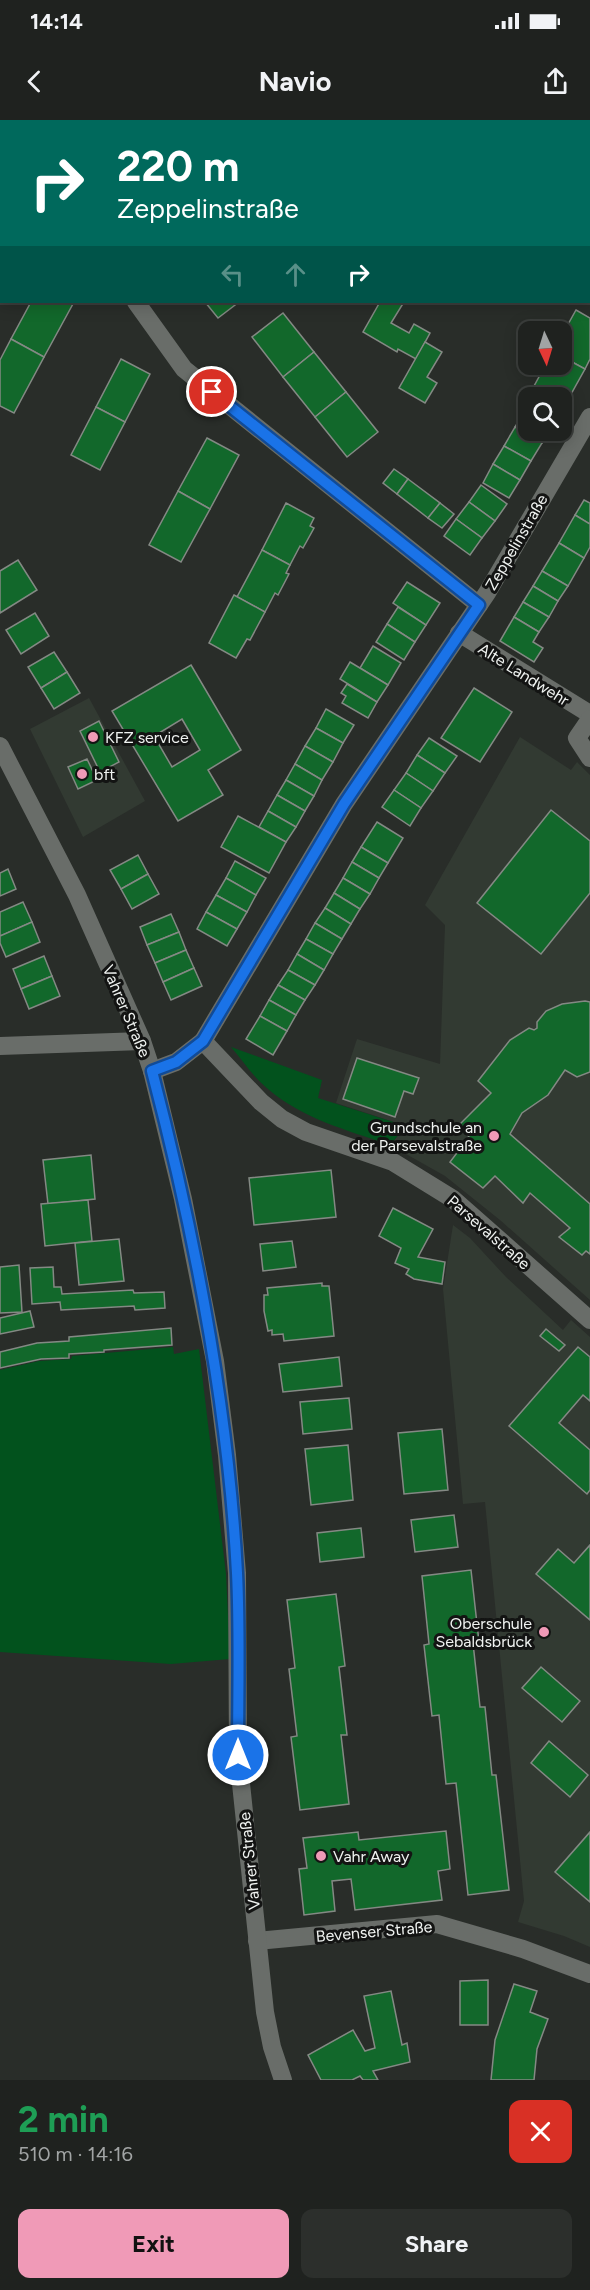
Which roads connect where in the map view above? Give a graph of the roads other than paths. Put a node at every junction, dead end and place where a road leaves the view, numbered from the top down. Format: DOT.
graph roads {
  1 [pos="137,303"];
  2 [pos="590,417"];
  3 [pos="479,605"];
  4 [pos="459,633"];
  5 [pos="590,714"];
  6 [pos="590,719"];
  7 [pos="0,746"];
  8 [pos="590,758"];
  9 [pos="142,1041"];
  10 [pos="203,1041"];
  11 [pos="0,1046"];
  12 [pos="152,1071"];
  13 [pos="590,1320"];
  14 [pos="257,1941"];
  15 [pos="590,1974"];
  16 [pos="283,2080"];
  1 -- 3 [label="street"];
  2 -- 3 [label="street, Zeppelinstraße"];
  3 -- 4 [label="street, Zeppelinstraße"];
  4 -- 5 [label="street, Alte Landwehr"];
  4 -- 10 [label="street, Zeppelinstraße"];
  6 -- 8 [label="street"];
  7 -- 9 [label="street, Vahrer Straße"];
  9 -- 11 [label="street"];
  9 -- 12 [label="street, Vahrer Straße"];
  10 -- 12 [label="street, Zeppelinstraße"];
  10 -- 13 [label="street, Parsevalstraße"];
  12 -- 14 [label="street, Vahrer Straße"];
  14 -- 15 [label="street, Bevenser Straße"];
  14 -- 16 [label="street, Vahrer Straße"];
}
